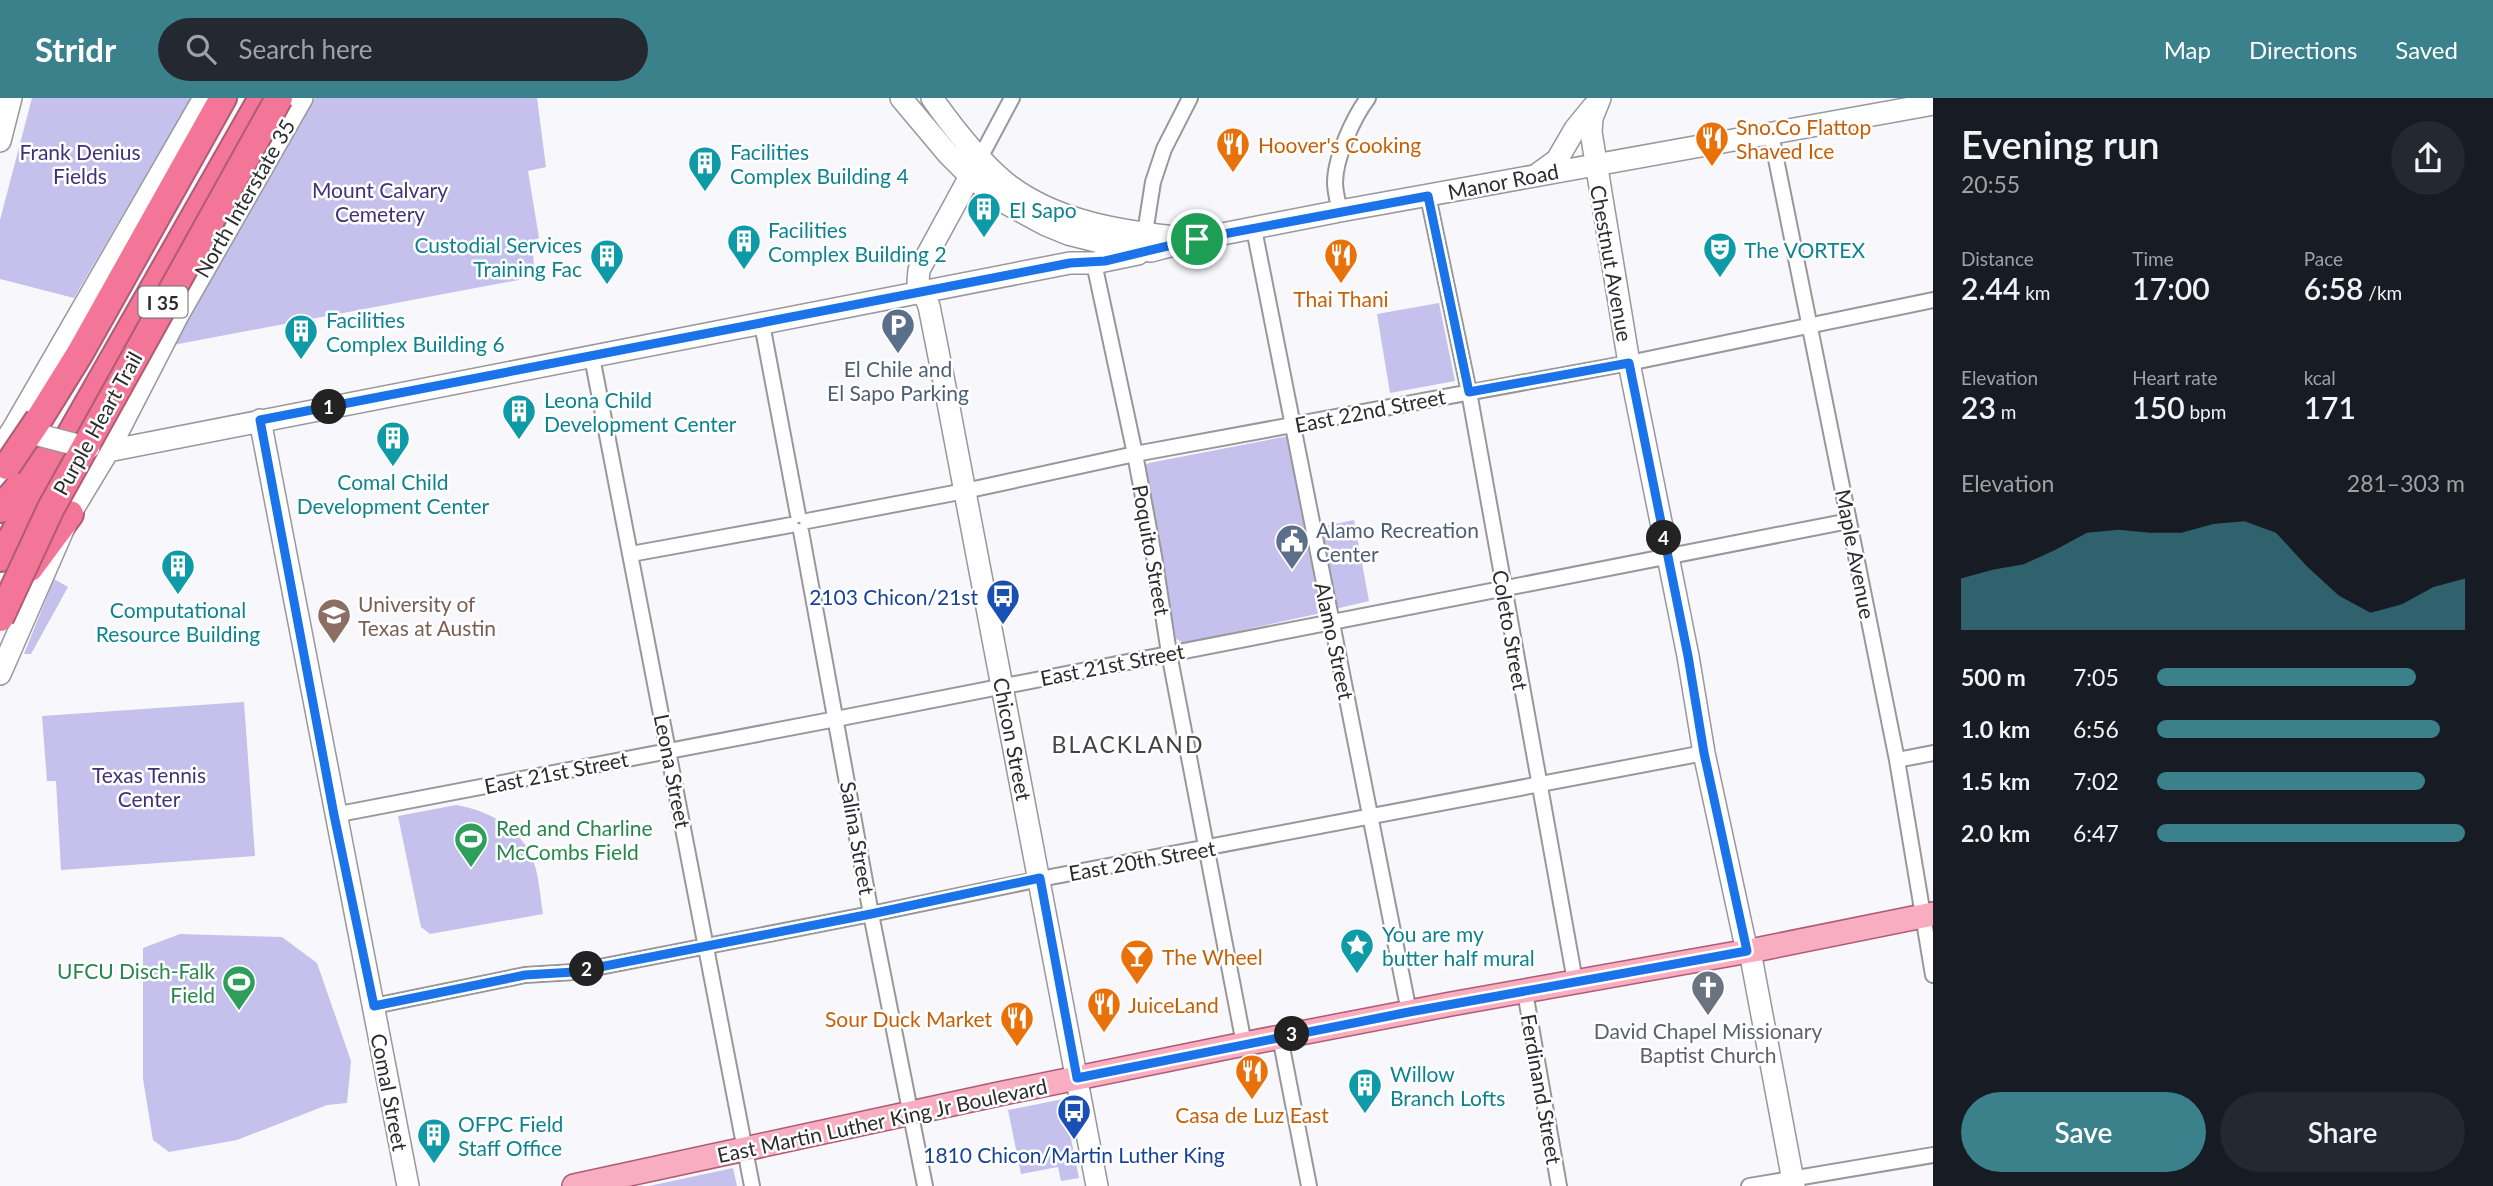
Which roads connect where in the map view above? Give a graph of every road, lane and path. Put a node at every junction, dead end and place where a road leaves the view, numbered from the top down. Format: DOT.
graph roads {
  1 [pos="11,98"];
  2 [pos="206,98"];
  3 [pos="223,98"];
  4 [pos="243,98"];
  5 [pos="262,98"];
  6 [pos="279,98"];
  7 [pos="302,98"];
  8 [pos="901,98"];
  9 [pos="932,98"];
  10 [pos="1012,98"];
  11 [pos="1189,98"];
  12 [pos="1367,98"];
  13 [pos="1598,100"];
  14 [pos="1933,104"];
  15 [pos="185,131"];
  16 [pos="1771,134"];
  17 [pos="0,141"];
  18 [pos="1595,164"];
  19 [pos="975,167"];
  20 [pos="1536,174"];
  21 [pos="1428,196"];
  22 [pos="1340,211"];
  23 [pos="1254,229"];
  24 [pos="1148,242"];
  25 [pos="1094,263"];
  26 [pos="923,293"];
  27 [pos="1933,300"];
  28 [pos="762,324"];
  29 [pos="1810,325"];
  30 [pos="592,357"];
  31 [pos="1629,363"];
  32 [pos="1469,392"];
  33 [pos="260,420"];
  34 [pos="1291,425"];
  35 [pos="15,429"];
  36 [pos="0,448"];
  37 [pos="98,449"];
  38 [pos="1135,454"];
  39 [pos="45,456"];
  40 [pos="0,479"];
  41 [pos="965,491"];
  42 [pos="0,509"];
  43 [pos="60,511"];
  44 [pos="1849,521"];
  45 [pos="799,523"];
  46 [pos="0,534"];
  47 [pos="631,554"];
  48 [pos="1668,557"];
  49 [pos="0,558"];
  50 [pos="1504,588"];
  51 [pos="0,603"];
  52 [pos="0,609"];
  53 [pos="0,618"];
  54 [pos="1333,622"];
  55 [pos="1169,653"];
  56 [pos="0,674"];
  57 [pos="1003,686"];
  58 [pos="836,719"];
  59 [pos="669,750"];
  60 [pos="1704,753"];
  61 [pos="1933,753"];
  62 [pos="1897,760"];
  63 [pos="1539,785"];
  64 [pos="334,815"];
  65 [pos="1371,817"];
  66 [pos="1207,848"];
  67 [pos="1040,878"];
  68 [pos="871,914"];
  69 [pos="1928,915"];
  70 [pos="706,946"];
  71 [pos="1747,951"];
  72 [pos="1933,975"];
  73 [pos="1575,982"];
  74 [pos="1525,992"];
  75 [pos="374,1006"];
  76 [pos="1409,1012"];
  77 [pos="1280,1037"];
  78 [pos="1244,1044"];
  79 [pos="1077,1078"];
  80 [pos="911,1113"];
  81 [pos="745,1150"];
  82 [pos="1933,1155"];
  83 [pos="1794,1182"];
  84 [pos="408,1186"];
  85 [pos="574,1186"];
  86 [pos="752,1186"];
  87 [pos="925,1186"];
  88 [pos="1097,1186"];
  89 [pos="1309,1186"];
  90 [pos="1559,1186"];
  91 [pos="1749,1186"];
  1 -- 17 [label="main road"];
  2 -- 15 [label="highway"];
  3 -- 40 [label="highway, I 35, bridge"];
  4 -- 39 [label="highway, Purple Heart Trail / I 35"];
  5 -- 49 [label="highway, Purple Heart Trail / I 35"];
  6 -- 43 [label="highway, Purple Heart Trail / I 35, bridge"];
  7 -- 37 [label="main road, North Interstate 35"];
  8 -- 19 [label="main road"];
  9 -- 19 [label="main road"];
  10 -- 19 [label="street"];
  11 -- 24 [label="street"];
  12 -- 22 [label="street"];
  13 -- 18 [label="main road, Chestnut Avenue"];
  13 -- 20 [label="main road"];
  14 -- 16 [label="main road, Manor Road"];
  15 -- 35 [label="main road"];
  16 -- 18 [label="main road, Manor Road"];
  16 -- 29 [label="street, Maple Avenue"];
  18 -- 20 [label="main road, Manor Road"];
  18 -- 31 [label="main road, Chestnut Avenue"];
  19 -- 24 [label="main road, Manor Road"];
  19 -- 26 [label="main road, Chicon Street"];
  20 -- 21 [label="main road, Manor Road"];
  21 -- 22 [label="main road, Manor Road"];
  21 -- 32 [label="street, Coleto Street"];
  22 -- 23 [label="main road, Manor Road"];
  23 -- 24 [label="main road, Manor Road"];
  23 -- 34 [label="street, Alamo Street"];
  24 -- 25 [label="main road"];
  25 -- 26 [label="main road"];
  25 -- 38 [label="street, Poquito Street"];
  26 -- 28 [label="main road"];
  26 -- 41 [label="main road, Chicon Street"];
  27 -- 29 [label="street, East 22nd Street"];
  28 -- 30 [label="main road"];
  28 -- 45 [label="street, Salina Street"];
  29 -- 31 [label="street, East 22nd Street"];
  29 -- 44 [label="street, Maple Avenue"];
  30 -- 33 [label="main road"];
  30 -- 47 [label="street, Leona Street"];
  31 -- 32 [label="street, East 22nd Street"];
  31 -- 48 [label="main road, Chestnut Avenue"];
  32 -- 34 [label="street, East 22nd Street"];
  32 -- 50 [label="street, Coleto Street"];
  33 -- 37 [label="main road"];
  33 -- 64 [label="main road, Comal Street"];
  34 -- 38 [label="street, East 22nd Street"];
  34 -- 54 [label="street, Alamo Street"];
  35 -- 36 [label="main road"];
  35 -- 37 [label="main road, bridge"];
  37 -- 43 [label="main road, North Interstate 35"];
  38 -- 41 [label="street, East 22nd Street"];
  38 -- 55 [label="street, Poquito Street"];
  39 -- 42 [label="highway"];
  39 -- 46 [label="highway, Purple Heart Trail / I 35"];
  41 -- 45 [label="street, East 22nd Street"];
  41 -- 57 [label="main road, Chicon Street"];
  43 -- 51 [label="highway, Purple Heart Trail / I 35, bridge"];
  43 -- 52 [label="highway"];
  43 -- 53 [label="highway, bridge"];
  43 -- 56 [label="main road, North Interstate 35"];
  44 -- 48 [label="street, East 21st Street"];
  44 -- 62 [label="street, Maple Avenue"];
  45 -- 47 [label="street, East 22nd Street"];
  45 -- 58 [label="street, Salina Street"];
  47 -- 59 [label="street, Leona Street"];
  48 -- 50 [label="street, East 21st Street"];
  48 -- 60 [label="main road, Chestnut Avenue"];
  50 -- 54 [label="street, East 21st Street"];
  50 -- 63 [label="street, Coleto Street"];
  54 -- 55 [label="street, East 21st Street"];
  54 -- 65 [label="street, Alamo Street"];
  55 -- 57 [label="street, East 21st Street"];
  55 -- 66 [label="street, Poquito Street"];
  57 -- 58 [label="street, East 21st Street"];
  57 -- 67 [label="main road, Chicon Street"];
  58 -- 59 [label="street, East 21st Street"];
  58 -- 68 [label="street, Salina Street"];
  59 -- 64 [label="street, East 21st Street"];
  59 -- 70 [label="street, Leona Street"];
  60 -- 63 [label="street, East 20th Street"];
  60 -- 71 [label="main road, Chestnut Avenue"];
  61 -- 62 [label="street"];
  62 -- 69 [label="street, Maple Avenue"];
  63 -- 65 [label="street, East 20th Street"];
  63 -- 73 [label="street, Coleto Street"];
  64 -- 75 [label="main road, Comal Street"];
  65 -- 66 [label="street, East 20th Street"];
  65 -- 76 [label="street, Alamo Street"];
  66 -- 67 [label="street, East 20th Street"];
  66 -- 78 [label="street, Poquito Street"];
  67 -- 68 [label="street, East 20th Street"];
  67 -- 79 [label="main road, Chicon Street"];
  68 -- 70 [label="street, East 20th Street"];
  68 -- 80 [label="street, Salina Street"];
  69 -- 71 [label="main road, East Martin Luther King Jr Boulevard"];
  69 -- 72 [label="street, Maple Avenue"];
  70 -- 75 [label="street, East 20th Street"];
  70 -- 81 [label="street, Leona Street"];
  71 -- 73 [label="main road, East Martin Luther King Jr Boulevard"];
  71 -- 83 [label="main road, Chestnut Avenue"];
  73 -- 74 [label="main road, East Martin Luther King Jr Boulevard"];
  74 -- 76 [label="main road, East Martin Luther King Jr Boulevard"];
  74 -- 90 [label="street, Ferdinand Street"];
  75 -- 84 [label="main road, Comal Street"];
  76 -- 77 [label="main road, East Martin Luther King Jr Boulevard"];
  77 -- 78 [label="main road, East Martin Luther King Jr Boulevard"];
  77 -- 89 [label="street"];
  78 -- 79 [label="main road, East Martin Luther King Jr Boulevard"];
  79 -- 80 [label="main road, East Martin Luther King Jr Boulevard"];
  79 -- 88 [label="main road, Chicon Street"];
  80 -- 81 [label="main road, East Martin Luther King Jr Boulevard"];
  80 -- 87 [label="street, Salina Street"];
  81 -- 85 [label="main road, East Martin Luther King Jr Boulevard"];
  81 -- 86 [label="street, Leona Street"];
  82 -- 83 [label="street"];
  83 -- 91 [label="street"];
}
